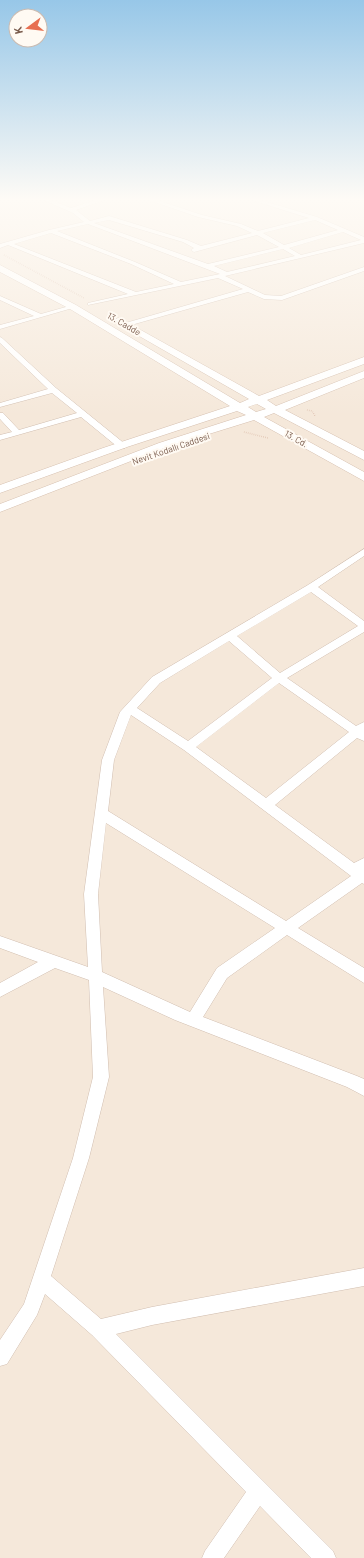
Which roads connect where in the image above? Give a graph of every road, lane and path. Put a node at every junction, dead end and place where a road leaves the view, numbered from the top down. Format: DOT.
graph roads {
  1 [pos="5,271"];
  2 [pos="77,271"];
  3 [pos="150,271"];
  4 [pos="220,271"];
  5 [pos="242,271"];
  6 [pos="359,271"];
  7 [pos="228,274"];
  8 [pos="219,276"];
  9 [pos="180,284"];
  10 [pos="248,290"];
  11 [pos="135,294"];
  12 [pos="0,298"];
  13 [pos="86,302"];
  14 [pos="73,307"];
  15 [pos="40,316"];
  16 [pos="124,325"];
  17 [pos="0,327"];
  18 [pos="0,339"];
  19 [pos="364,360"];
  20 [pos="183,374"];
  21 [pos="364,374"];
  22 [pos="326,376"];
  23 [pos="223,380"];
  24 [pos="202,386"];
  25 [pos="295,387"];
  26 [pos="53,390"];
  27 [pos="247,393"];
  28 [pos="273,395"];
  29 [pos="309,397"];
  30 [pos="259,400"];
  31 [pos="234,404"];
  32 [pos="0,405"];
  33 [pos="280,412"];
  34 [pos="83,414"];
  35 [pos="0,415"];
  36 [pos="256,417"];
  37 [pos="195,422"];
  38 [pos="242,432"];
  39 [pos="18,433"];
  40 [pos="320,433"];
  41 [pos="0,438"];
  42 [pos="269,438"];
  43 [pos="122,446"];
  44 [pos="348,448"];
  45 [pos="364,456"];
  46 [pos="364,478"];
  47 [pos="0,489"];
  48 [pos="0,508"];
  49 [pos="364,552"];
  50 [pos="311,588"];
  51 [pos="364,627"];
  52 [pos="230,636"];
  53 [pos="279,678"];
  54 [pos="130,709"];
  55 [pos="361,731"];
  56 [pos="188,747"];
  57 [pos="266,805"];
  58 [pos="101,813"];
  59 [pos="361,872"];
  60 [pos="287,928"];
  61 [pos="0,942"];
  62 [pos="54,961"];
  63 [pos="95,976"];
  64 [pos="364,976"];
  65 [pos="0,990"];
  66 [pos="193,1020"];
  67 [pos="364,1088"];
  68 [pos="364,1277"];
  69 [pos="41,1279"];
  70 [pos="98,1329"];
  71 [pos="0,1357"];
  72 [pos="259,1490"];
  73 [pos="212,1558"];
  74 [pos="326,1558"];
  1 -- 14 [label="main road, 13. Cadde"];
  2 -- 11 [label="street"];
  3 -- 9 [label="street"];
  4 -- 7 [label="street"];
  5 -- 7 [label="street"];
  6 -- 10 [label="street"];
  7 -- 8 [label="street"];
  8 -- 9 [label="street"];
  8 -- 10 [label="street"];
  9 -- 11 [label="street"];
  10 -- 16 [label="street"];
  11 -- 13 [label="street"];
  12 -- 15 [label="street"];
  13 -- 16 [label="main road, 13. Cadde"];
  14 -- 15 [label="street"];
  14 -- 20 [label="main road, 13. Cadde"];
  15 -- 17 [label="street"];
  16 -- 23 [label="main road, 13. Cadde"];
  18 -- 26 [label="street"];
  19 -- 22 [label="main road, Nevit Kodallı Caddesi"];
  20 -- 24 [label="main road, 13. Cadde"];
  20 -- 31 [label="main road"];
  21 -- 29 [label="main road, Nevit Kodallı Caddesi"];
  22 -- 25 [label="main road, Nevit Kodallı Caddesi"];
  22 -- 28 [label="main road"];
  23 -- 25 [label="main road"];
  23 -- 27 [label="main road, 13. Cadde"];
  24 -- 31 [label="main road, 13. Cadde"];
  24 -- 37 [label="main road"];
  25 -- 28 [label="main road, Nevit Kodallı Caddesi"];
  26 -- 32 [label="street"];
  26 -- 34 [label="street"];
  27 -- 30 [label="main road, 13. Cd."];
  28 -- 30 [label="main road, Nevit Kodallı Caddesi"];
  29 -- 33 [label="main road, Nevit Kodallı Caddesi"];
  29 -- 40 [label="main road"];
  30 -- 31 [label="main road, Nevit Kodallı Caddesi"];
  30 -- 33 [label="main road, 13. Cd."];
  31 -- 36 [label="main road, 13. Cd."];
  31 -- 37 [label="main road, Nevit Kodallı Caddesi"];
  33 -- 36 [label="main road, Nevit Kodallı Caddesi"];
  33 -- 40 [label="main road, 13. Cd."];
  33 -- 44 [label="main road"];
  34 -- 39 [label="street"];
  34 -- 43 [label="street"];
  35 -- 39 [label="street"];
  36 -- 46 [label="main road, 13. Cd."];
  36 -- 48 [label="main road, Nevit Kodallı Caddesi"];
  37 -- 43 [label="main road, Nevit Kodallı Caddesi"];
  38 -- 42 [label="path"];
  39 -- 41 [label="street"];
  40 -- 44 [label="main road, 13. Cd."];
  43 -- 47 [label="main road, Nevit Kodallı Caddesi"];
  44 -- 45 [label="main road, 13. Cd."];
  49 -- 50 [label="street"];
  50 -- 51 [label="street"];
  50 -- 52 [label="street"];
  51 -- 53 [label="street"];
  52 -- 53 [label="street"];
  52 -- 54 [label="street"];
  53 -- 55 [label="street"];
  53 -- 56 [label="street"];
  54 -- 56 [label="street"];
  54 -- 58 [label="street"];
  55 -- 57 [label="street"];
  56 -- 57 [label="street"];
  57 -- 59 [label="street"];
  58 -- 60 [label="street"];
  58 -- 63 [label="street"];
  59 -- 60 [label="street"];
  60 -- 64 [label="street"];
  60 -- 66 [label="street"];
  61 -- 62 [label="street"];
  62 -- 63 [label="street"];
  62 -- 65 [label="street"];
  63 -- 66 [label="street"];
  63 -- 69 [label="street"];
  66 -- 67 [label="street"];
  68 -- 70 [label="street"];
  69 -- 70 [label="street"];
  69 -- 71 [label="street"];
  70 -- 72 [label="street"];
  72 -- 73 [label="street"];
  72 -- 74 [label="street"];
}
